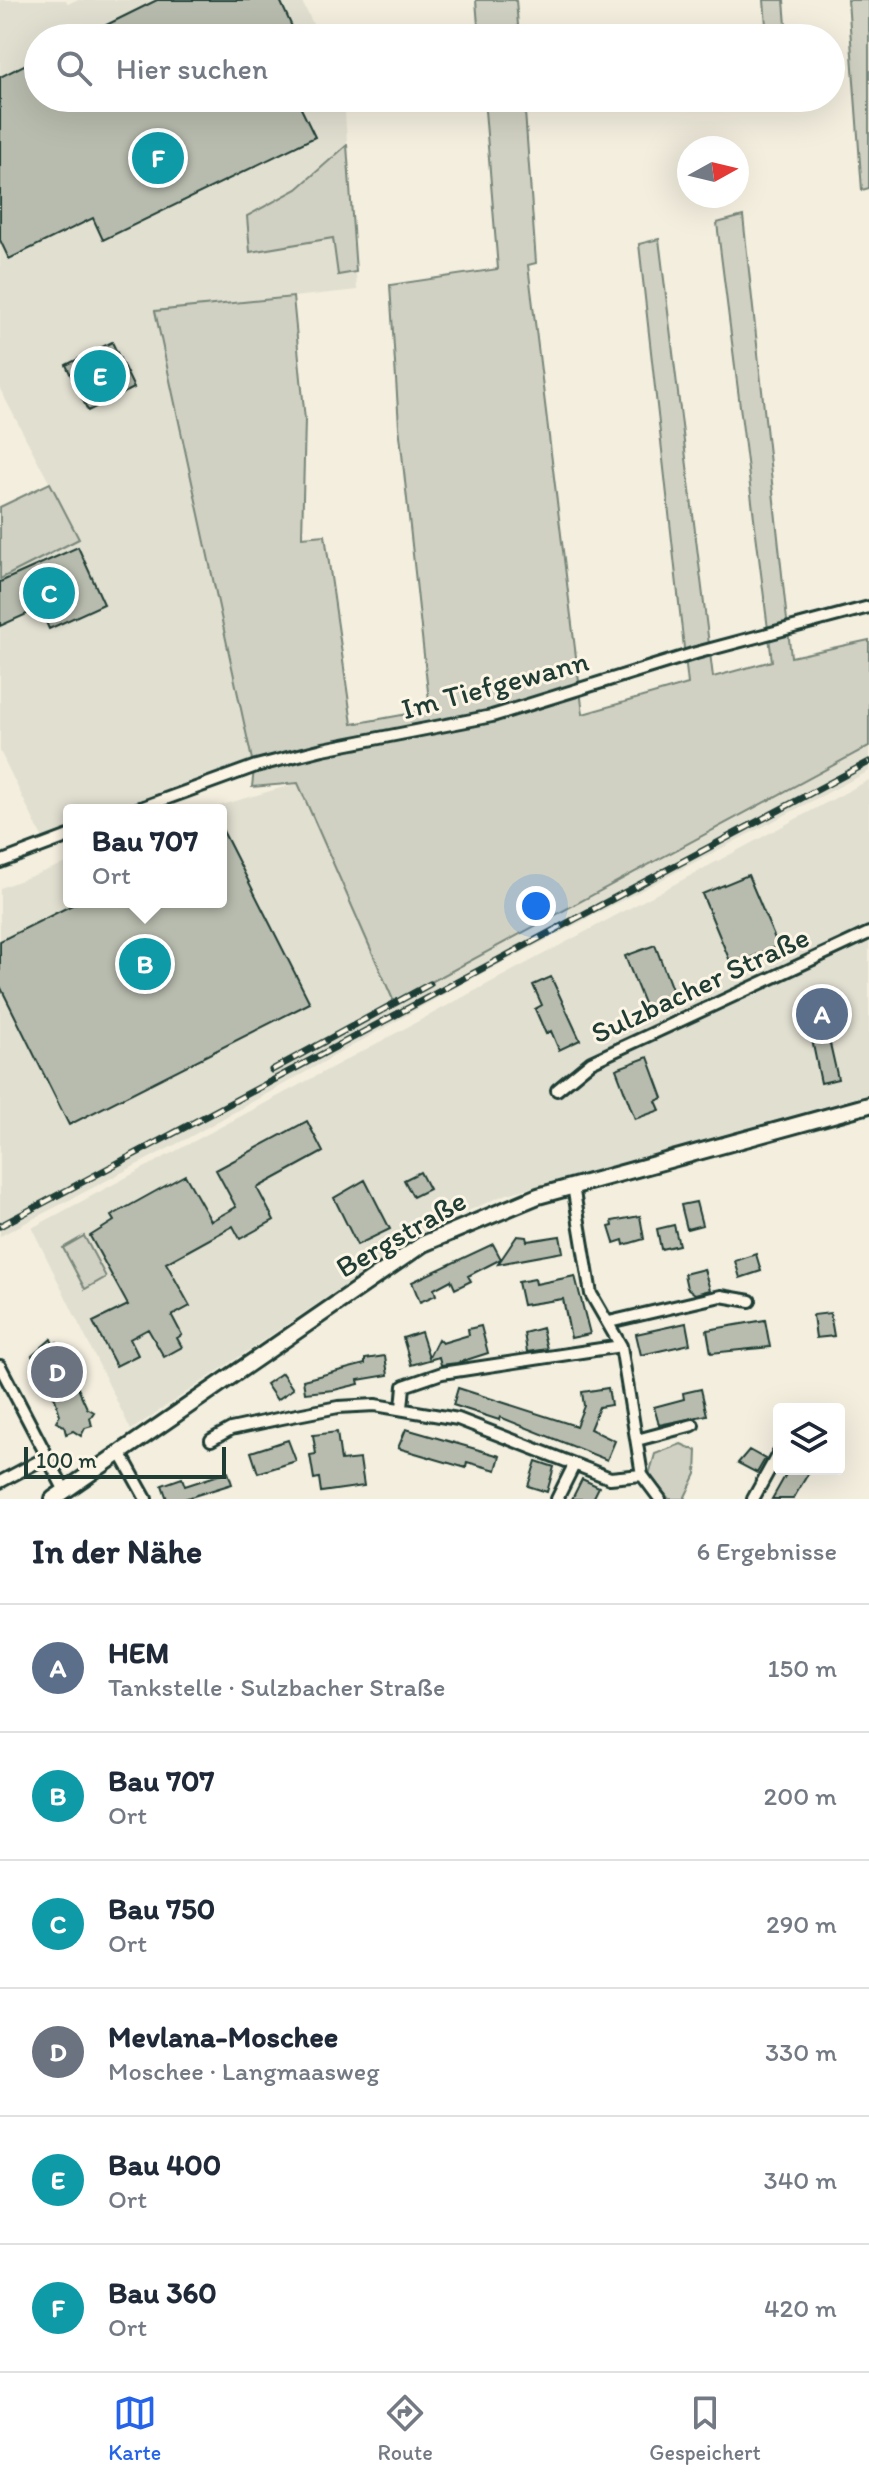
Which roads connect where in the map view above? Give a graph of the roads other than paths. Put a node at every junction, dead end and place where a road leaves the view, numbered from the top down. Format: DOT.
graph roads {
  1 [pos="869,607"];
  2 [pos="152,804"];
  3 [pos="63,838"];
  4 [pos="0,862"];
  5 [pos="869,933"];
  6 [pos="557,1090"];
  7 [pos="869,1105"];
  8 [pos="573,1186"];
  9 [pos="750,1301"];
  10 [pos="609,1322"];
  11 [pos="621,1346"];
  12 [pos="0,1366"];
  13 [pos="402,1408"];
  14 [pos="693,1425"];
  15 [pos="211,1440"];
  16 [pos="637,1440"];
  17 [pos="121,1454"];
  18 [pos="47,1457"];
  19 [pos="773,1463"];
  20 [pos="574,1465"];
  21 [pos="642,1475"];
  22 [pos="0,1482"];
  23 [pos="59,1495"];
  24 [pos="146,1499"];
  25 [pos="557,1499"];
  26 [pos="660,1499"];
  27 [pos="753,1499"];
  1 -- 2 [label="street, Im Tiefgewann"];
  3 -- 4 [label="street"];
  5 -- 6 [label="street, Sulzbacher Straße"];
  7 -- 8 [label="main road, Bergstraße"];
  8 -- 10 [label="street"];
  8 -- 17 [label="main road, Bergstraße"];
  9 -- 10 [label="street"];
  10 -- 11 [label="street"];
  11 -- 13 [label="street"];
  11 -- 16 [label="street"];
  12 -- 18 [label="street"];
  13 -- 15 [label="street"];
  13 -- 20 [label="street"];
  14 -- 16 [label="street"];
  16 -- 21 [label="street"];
  17 -- 23 [label="main road, Bergstraße"];
  17 -- 24 [label="street"];
  18 -- 22 [label="street"];
  18 -- 23 [label="street"];
  19 -- 27 [label="street"];
  20 -- 21 [label="street"];
  20 -- 25 [label="street"];
  21 -- 26 [label="street"];
}
